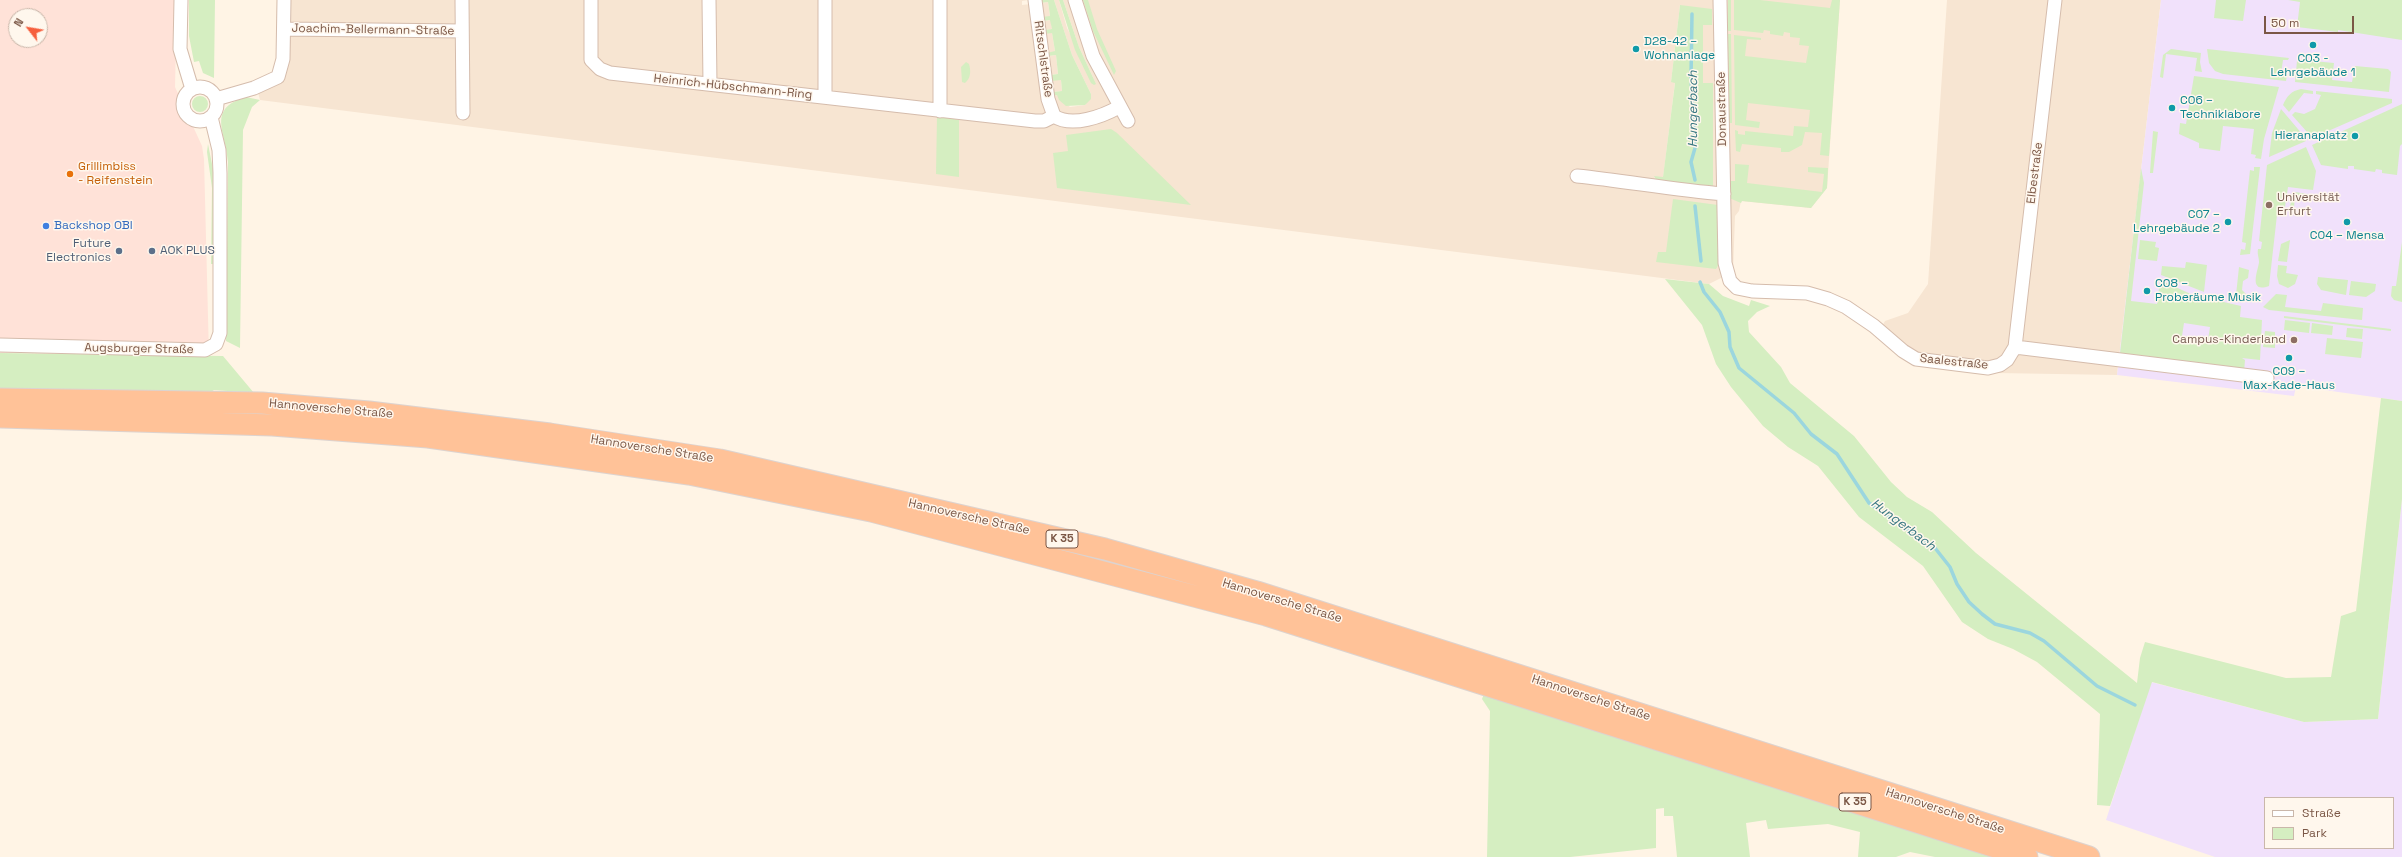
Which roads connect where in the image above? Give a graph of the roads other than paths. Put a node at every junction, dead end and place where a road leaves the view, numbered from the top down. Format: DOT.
graph roads {
  1 [pos="181,0"];
  2 [pos="284,0"];
  3 [pos="462,0"];
  4 [pos="591,0"];
  5 [pos="709,0"];
  6 [pos="825,0"];
  7 [pos="940,0"];
  8 [pos="1035,0"];
  9 [pos="1075,0"];
  10 [pos="1720,0"];
  11 [pos="2054,0"];
  12 [pos="284,29"];
  13 [pos="462,31"];
  14 [pos="710,84"];
  15 [pos="192,89"];
  16 [pos="825,97"];
  17 [pos="216,99"];
  18 [pos="1119,107"];
  19 [pos="940,110"];
  20 [pos="462,113"];
  21 [pos="1054,116"];
  22 [pos="211,117"];
  23 [pos="1128,121"];
  24 [pos="1577,176"];
  25 [pos="1724,194"];
  26 [pos="1728,277"];
  27 [pos="0,345"];
  28 [pos="2015,347"];
  29 [pos="2267,378"];
  30 [pos="0,399"];
  31 [pos="0,417"];
  32 [pos="2027,857"];
  33 [pos="2089,857"];
  1 -- 15 [label="street"];
  2 -- 12 [label="street"];
  3 -- 13 [label="street, Joachim-Bellermann-Straße"];
  4 -- 14 [label="street, Heinrich-Hübschmann-Ring"];
  5 -- 14 [label="street"];
  6 -- 16 [label="street"];
  7 -- 19 [label="street"];
  8 -- 21 [label="street, Ritschlstraße"];
  9 -- 18 [label="street"];
  10 -- 25 [label="street, Donaustraße"];
  11 -- 28 [label="street, Elbestraße"];
  12 -- 13 [label="street, Joachim-Bellermann-Straße"];
  12 -- 17 [label="street"];
  13 -- 20 [label="street, Joachim-Bellermann-Straße"];
  14 -- 16 [label="street, Heinrich-Hübschmann-Ring"];
  15 -- 17 [label="street"];
  15 -- 22 [label="street"];
  16 -- 19 [label="street, Heinrich-Hübschmann-Ring"];
  17 -- 22 [label="street, Augsburger Straße"];
  18 -- 21 [label="street, Heinrich-Hübschmann-Ring"];
  18 -- 23 [label="street"];
  19 -- 21 [label="street, Heinrich-Hübschmann-Ring"];
  22 -- 27 [label="street, Augsburger Straße"];
  24 -- 25 [label="street"];
  25 -- 26 [label="street, Donaustraße"];
  26 -- 28 [label="street, Saalestraße"];
  28 -- 29 [label="street"];
  30 -- 33 [label="highway, Hannoversche Straße / K 35"];
  31 -- 32 [label="highway, Hannoversche Straße / K 35"];
}
